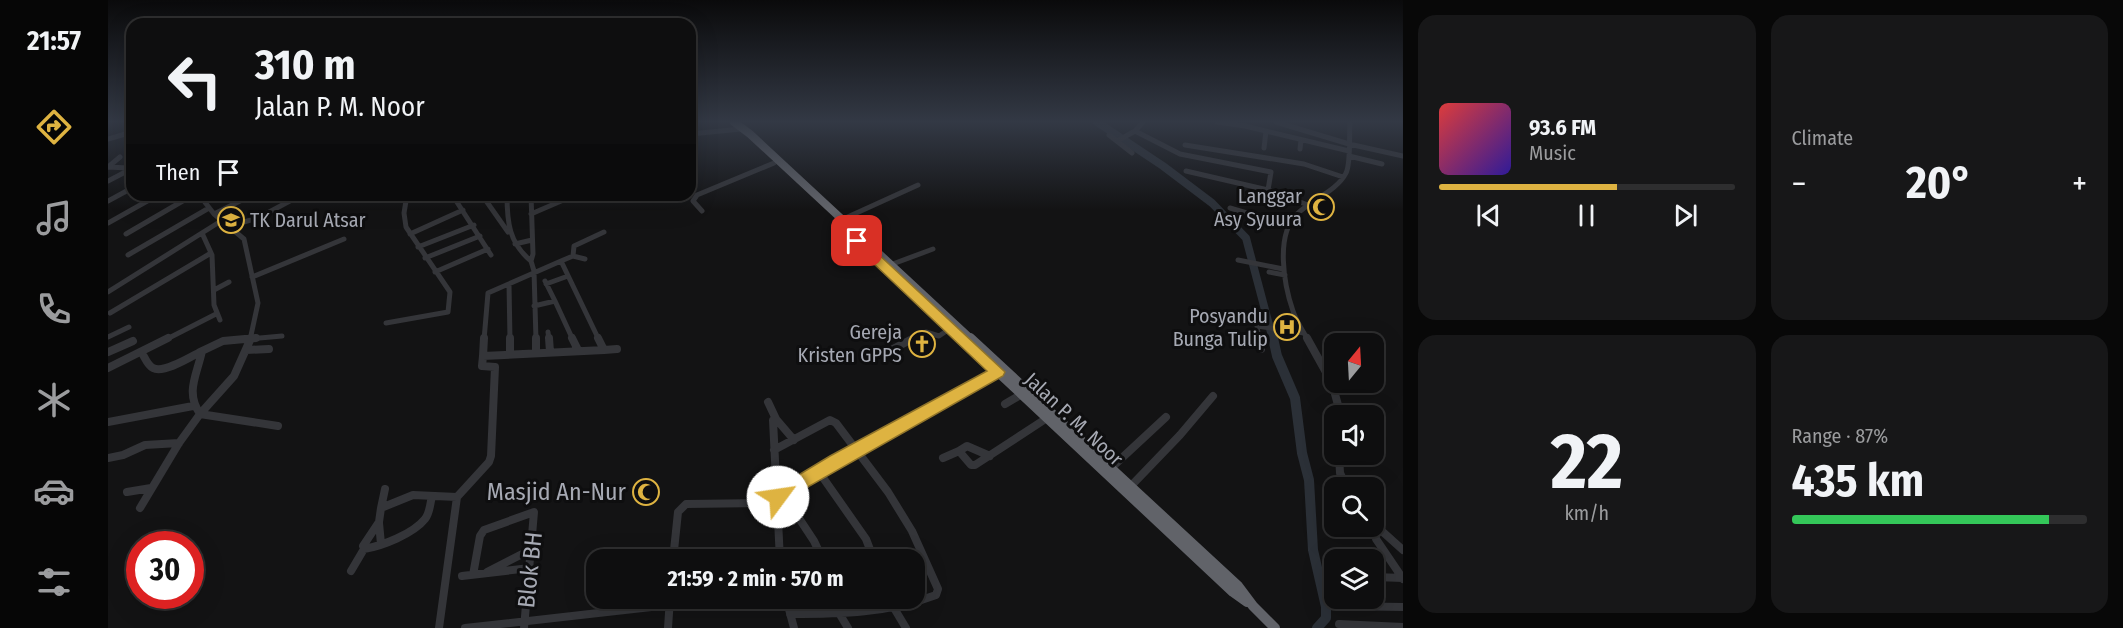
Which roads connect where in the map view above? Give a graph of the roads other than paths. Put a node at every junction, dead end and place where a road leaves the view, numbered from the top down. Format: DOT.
graph roads {
  1 [pos="764,151"];
  2 [pos="1174,151"];
  3 [pos="1224,151"];
  4 [pos="1349,151"];
  5 [pos="1352,151"];
  6 [pos="1361,151"];
  7 [pos="120,156"];
  8 [pos="1403,156"];
  9 [pos="1382,164"];
  10 [pos="779,166"];
  11 [pos="108,167"];
  12 [pos="126,169"];
  13 [pos="1186,171"];
  14 [pos="126,172"];
  15 [pos="1343,177"];
  16 [pos="108,181"];
  17 [pos="918,185"];
  18 [pos="1268,190"];
  19 [pos="126,191"];
  20 [pos="696,196"];
  21 [pos="108,201"];
  22 [pos="147,201"];
  23 [pos="183,201"];
  24 [pos="206,201"];
  25 [pos="240,201"];
  26 [pos="406,201"];
  27 [pos="455,201"];
  28 [pos="486,201"];
  29 [pos="507,201"];
  30 [pos="533,201"];
  31 [pos="561,201"];
  32 [pos="693,201"];
  33 [pos="288,202"];
  34 [pos="1308,205"];
  35 [pos="209,208"];
  36 [pos="1230,208"];
  37 [pos="463,210"];
  38 [pos="702,211"];
  39 [pos="536,212"];
  40 [pos="214,214"];
  41 [pos="841,220"];
  42 [pos="221,221"];
  43 [pos="108,223"];
  44 [pos="474,225"];
  45 [pos="1288,225"];
  46 [pos="229,226"];
  47 [pos="508,232"];
  48 [pos="604,232"];
  49 [pos="202,233"];
  50 [pos="126,234"];
  51 [pos="410,234"];
  52 [pos="480,236"];
  53 [pos="344,239"];
  54 [pos="532,240"];
  55 [pos="515,244"];
  56 [pos="418,247"];
  57 [pos="933,249"];
  58 [pos="211,253"];
  59 [pos="128,255"];
  60 [pos="573,256"];
  61 [pos="425,258"];
  62 [pos="585,259"];
  63 [pos="531,261"];
  64 [pos="561,261"];
  65 [pos="1240,261"];
  66 [pos="890,267"];
  67 [pos="538,269"];
  68 [pos="435,272"];
  69 [pos="1269,272"];
  70 [pos="1284,272"];
  71 [pos="568,276"];
  72 [pos="252,277"];
  73 [pos="229,282"];
  74 [pos="509,284"];
  75 [pos="214,290"];
  76 [pos="108,291"];
  77 [pos="555,301"];
  78 [pos="540,305"];
  79 [pos="110,313"];
  80 [pos="386,323"];
  81 [pos="129,327"];
  82 [pos="951,328"];
  83 [pos="548,332"];
  84 [pos="1304,333"];
  85 [pos="282,336"];
  86 [pos="108,337"];
  87 [pos="251,338"];
  88 [pos="133,341"];
  89 [pos="617,349"];
  90 [pos="893,349"];
  91 [pos="1261,349"];
  92 [pos="246,350"];
  93 [pos="269,350"];
  94 [pos="578,350"];
  95 [pos="604,350"];
  96 [pos="202,351"];
  97 [pos="108,352"];
  98 [pos="544,352"];
  99 [pos="142,353"];
  100 [pos="510,354"];
  101 [pos="483,356"];
  102 [pos="108,368"];
  103 [pos="1001,370"];
  104 [pos="1022,394"];
  105 [pos="1213,396"];
  106 [pos="768,402"];
  107 [pos="1005,404"];
  108 [pos="1338,405"];
  109 [pos="193,406"];
  110 [pos="200,414"];
  111 [pos="1166,417"];
  112 [pos="1047,418"];
  113 [pos="776,419"];
  114 [pos="108,423"];
  115 [pos="278,426"];
  116 [pos="794,440"];
  117 [pos="179,443"];
  118 [pos="774,450"];
  119 [pos="855,451"];
  120 [pos="959,451"];
  121 [pos="990,456"];
  122 [pos="108,458"];
  123 [pos="943,459"];
  124 [pos="1107,469"];
  125 [pos="819,472"];
  126 [pos="1130,487"];
  127 [pos="151,488"];
  128 [pos="386,489"];
  129 [pos="127,492"];
  130 [pos="780,495"];
  131 [pos="432,496"];
  132 [pos="457,497"];
  133 [pos="140,508"];
  134 [pos="381,508"];
  135 [pos="379,522"];
  136 [pos="1384,532"];
  137 [pos="1373,537"];
  138 [pos="381,544"];
  139 [pos="364,549"];
  140 [pos="532,549"];
  141 [pos="674,549"];
  142 [pos="780,549"];
  143 [pos="818,549"];
  144 [pos="870,549"];
  145 [pos="920,549"];
  146 [pos="1403,550"];
  147 [pos="925,560"];
  148 [pos="530,568"];
  149 [pos="351,571"];
  150 [pos="482,574"];
  151 [pos="473,575"];
  152 [pos="462,576"];
  153 [pos="1384,577"];
  154 [pos="1403,578"];
  155 [pos="925,599"];
  156 [pos="1253,606"];
  157 [pos="1384,607"];
  158 [pos="1403,608"];
  159 [pos="623,609"];
  160 [pos="669,609"];
  161 [pos="789,609"];
  162 [pos="837,609"];
  163 [pos="862,609"];
  164 [pos="894,609"];
  165 [pos="790,614"];
  166 [pos="838,614"];
  167 [pos="524,624"];
  168 [pos="1339,624"];
  169 [pos="1360,627"];
  170 [pos="1403,627"];
  171 [pos="439,628"];
  172 [pos="465,628"];
  173 [pos="668,628"];
  174 [pos="794,628"];
  175 [pos="848,628"];
  176 [pos="906,628"];
  177 [pos="1275,628"];
  1 -- 10 [label="highway, Jalan P. M. Noor"];
  2 -- 18 [label="street"];
  3 -- 15 [label="street"];
  4 -- 15 [label="street"];
  5 -- 9 [label="street"];
  6 -- 8 [label="street"];
  7 -- 11 [label="street"];
  10 -- 20 [label="street"];
  10 -- 41 [label="highway, Jalan P. M. Noor"];
  10 -- 66 [label="highway, Jalan P. M. Noor"];
  11 -- 12 [label="street"];
  13 -- 18 [label="street"];
  14 -- 16 [label="street"];
  15 -- 34 [label="street"];
  17 -- 41 [label="street"];
  18 -- 34 [label="street"];
  19 -- 21 [label="street"];
  22 -- 43 [label="street"];
  23 -- 50 [label="street"];
  24 -- 35 [label="street"];
  25 -- 40 [label="street"];
  26 -- 51 [label="street"];
  27 -- 37 [label="street"];
  28 -- 47 [label="street"];
  29 -- 47 [label="street"];
  30 -- 39 [label="street"];
  31 -- 39 [label="street"];
  32 -- 38 [label="street"];
  33 -- 46 [label="street"];
  34 -- 45 [label="street"];
  35 -- 40 [label="street"];
  35 -- 59 [label="street"];
  36 -- 45 [label="street"];
  37 -- 44 [label="street"];
  37 -- 51 [label="street"];
  39 -- 54 [label="street"];
  40 -- 42 [label="street"];
  41 -- 66 [label="highway, Jalan P. M. Noor"];
  42 -- 46 [label="street"];
  42 -- 49 [label="street"];
  44 -- 52 [label="street"];
  44 -- 56 [label="street"];
  45 -- 70 [label="street"];
  46 -- 72 [label="street"];
  47 -- 55 [label="street"];
  48 -- 60 [label="street"];
  49 -- 58 [label="street"];
  49 -- 76 [label="street"];
  51 -- 56 [label="street"];
  52 -- 61 [label="street"];
  52 -- 68 [label="street"];
  53 -- 72 [label="street"];
  54 -- 55 [label="street"];
  54 -- 63 [label="street"];
  55 -- 63 [label="street"];
  56 -- 61 [label="street"];
  57 -- 66 [label="street"];
  58 -- 75 [label="street"];
  58 -- 79 [label="street"];
  60 -- 62 [label="street"];
  60 -- 64 [label="street"];
  61 -- 68 [label="street"];
  63 -- 67 [label="street"];
  64 -- 67 [label="street"];
  64 -- 71 [label="street"];
  65 -- 70 [label="street"];
  66 -- 82 [label="highway, Jalan P. M. Noor"];
  66 -- 103 [label="highway, Jalan P. M. Noor"];
  67 -- 74 [label="street"];
  67 -- 78 [label="street"];
  68 -- 80 [label="street"];
  69 -- 70 [label="street"];
  70 -- 84 [label="street"];
  71 -- 77 [label="street"];
  71 -- 95 [label="street"];
  72 -- 87 [label="street"];
  73 -- 75 [label="street"];
  74 -- 100 [label="street"];
  74 -- 101 [label="street"];
  75 -- 99 [label="street"];
  77 -- 78 [label="street"];
  77 -- 94 [label="street"];
  78 -- 98 [label="street"];
  81 -- 86 [label="street"];
  82 -- 90 [label="street"];
  82 -- 103 [label="highway, Jalan P. M. Noor"];
  83 -- 98 [label="street"];
  84 -- 91 [label="street"];
  84 -- 108 [label="street"];
  85 -- 87 [label="street"];
  87 -- 92 [label="street"];
  87 -- 96 [label="street"];
  88 -- 97 [label="street"];
  89 -- 95 [label="street"];
  92 -- 93 [label="street"];
  92 -- 110 [label="street"];
  94 -- 95 [label="street"];
  94 -- 98 [label="street"];
  96 -- 99 [label="street"];
  96 -- 109 [label="street"];
  98 -- 100 [label="street"];
  99 -- 102 [label="street"];
  100 -- 101 [label="street"];
  101 -- 132 [label="street"];
  103 -- 104 [label="highway, Jalan P. M. Noor"];
  103 -- 119 [label="street"];
  103 -- 124 [label="highway, Jalan P. M. Noor"];
  104 -- 107 [label="street"];
  104 -- 112 [label="highway, Jalan P. M. Noor"];
  105 -- 126 [label="street"];
  106 -- 113 [label="street"];
  109 -- 110 [label="street"];
  109 -- 114 [label="street"];
  110 -- 115 [label="street"];
  110 -- 117 [label="street"];
  111 -- 124 [label="street"];
  112 -- 121 [label="street"];
  112 -- 124 [label="highway, Jalan P. M. Noor"];
  113 -- 116 [label="street"];
  113 -- 118 [label="street"];
  116 -- 118 [label="street"];
  116 -- 119 [label="street"];
  117 -- 122 [label="street"];
  117 -- 127 [label="street"];
  118 -- 130 [label="street"];
  119 -- 125 [label="street"];
  119 -- 145 [label="street"];
  120 -- 121 [label="street"];
  120 -- 121 [label="street"];
  120 -- 123 [label="street"];
  124 -- 126 [label="highway, Jalan P. M. Noor"];
  124 -- 156 [label="highway, Jalan P. M. Noor"];
  125 -- 130 [label="street"];
  125 -- 144 [label="street"];
  126 -- 156 [label="highway, Jalan P. M. Noor"];
  127 -- 129 [label="street"];
  127 -- 133 [label="street"];
  128 -- 134 [label="street"];
  130 -- 141 [label="street"];
  130 -- 142 [label="street"];
  130 -- 143 [label="street"];
  131 -- 132 [label="street"];
  131 -- 134 [label="street"];
  131 -- 138 [label="street"];
  132 -- 171 [label="street"];
  134 -- 135 [label="street"];
  135 -- 138 [label="street"];
  135 -- 139 [label="street"];
  136 -- 146 [label="street"];
  137 -- 154 [label="street"];
  138 -- 139 [label="street"];
  139 -- 149 [label="street"];
  140 -- 148 [label="street, Blok BH"];
  140 -- 150 [label="street"];
  140 -- 151 [label="street, Blok BH"];
  147 -- 155 [label="street"];
  148 -- 150 [label="street"];
  148 -- 167 [label="street, Blok BH"];
  150 -- 151 [label="street"];
  151 -- 152 [label="street"];
  153 -- 154 [label="street"];
  156 -- 177 [label="highway, Jalan P. M. Noor"];
  157 -- 158 [label="street"];
  159 -- 167 [label="street"];
  160 -- 173 [label="street"];
  161 -- 165 [label="street"];
  162 -- 166 [label="street"];
  163 -- 166 [label="street"];
  164 -- 176 [label="street"];
  165 -- 166 [label="street"];
  165 -- 174 [label="street"];
  166 -- 175 [label="street"];
  167 -- 172 [label="street"];
  168 -- 169 [label="street"];
  169 -- 170 [label="street"];
}
